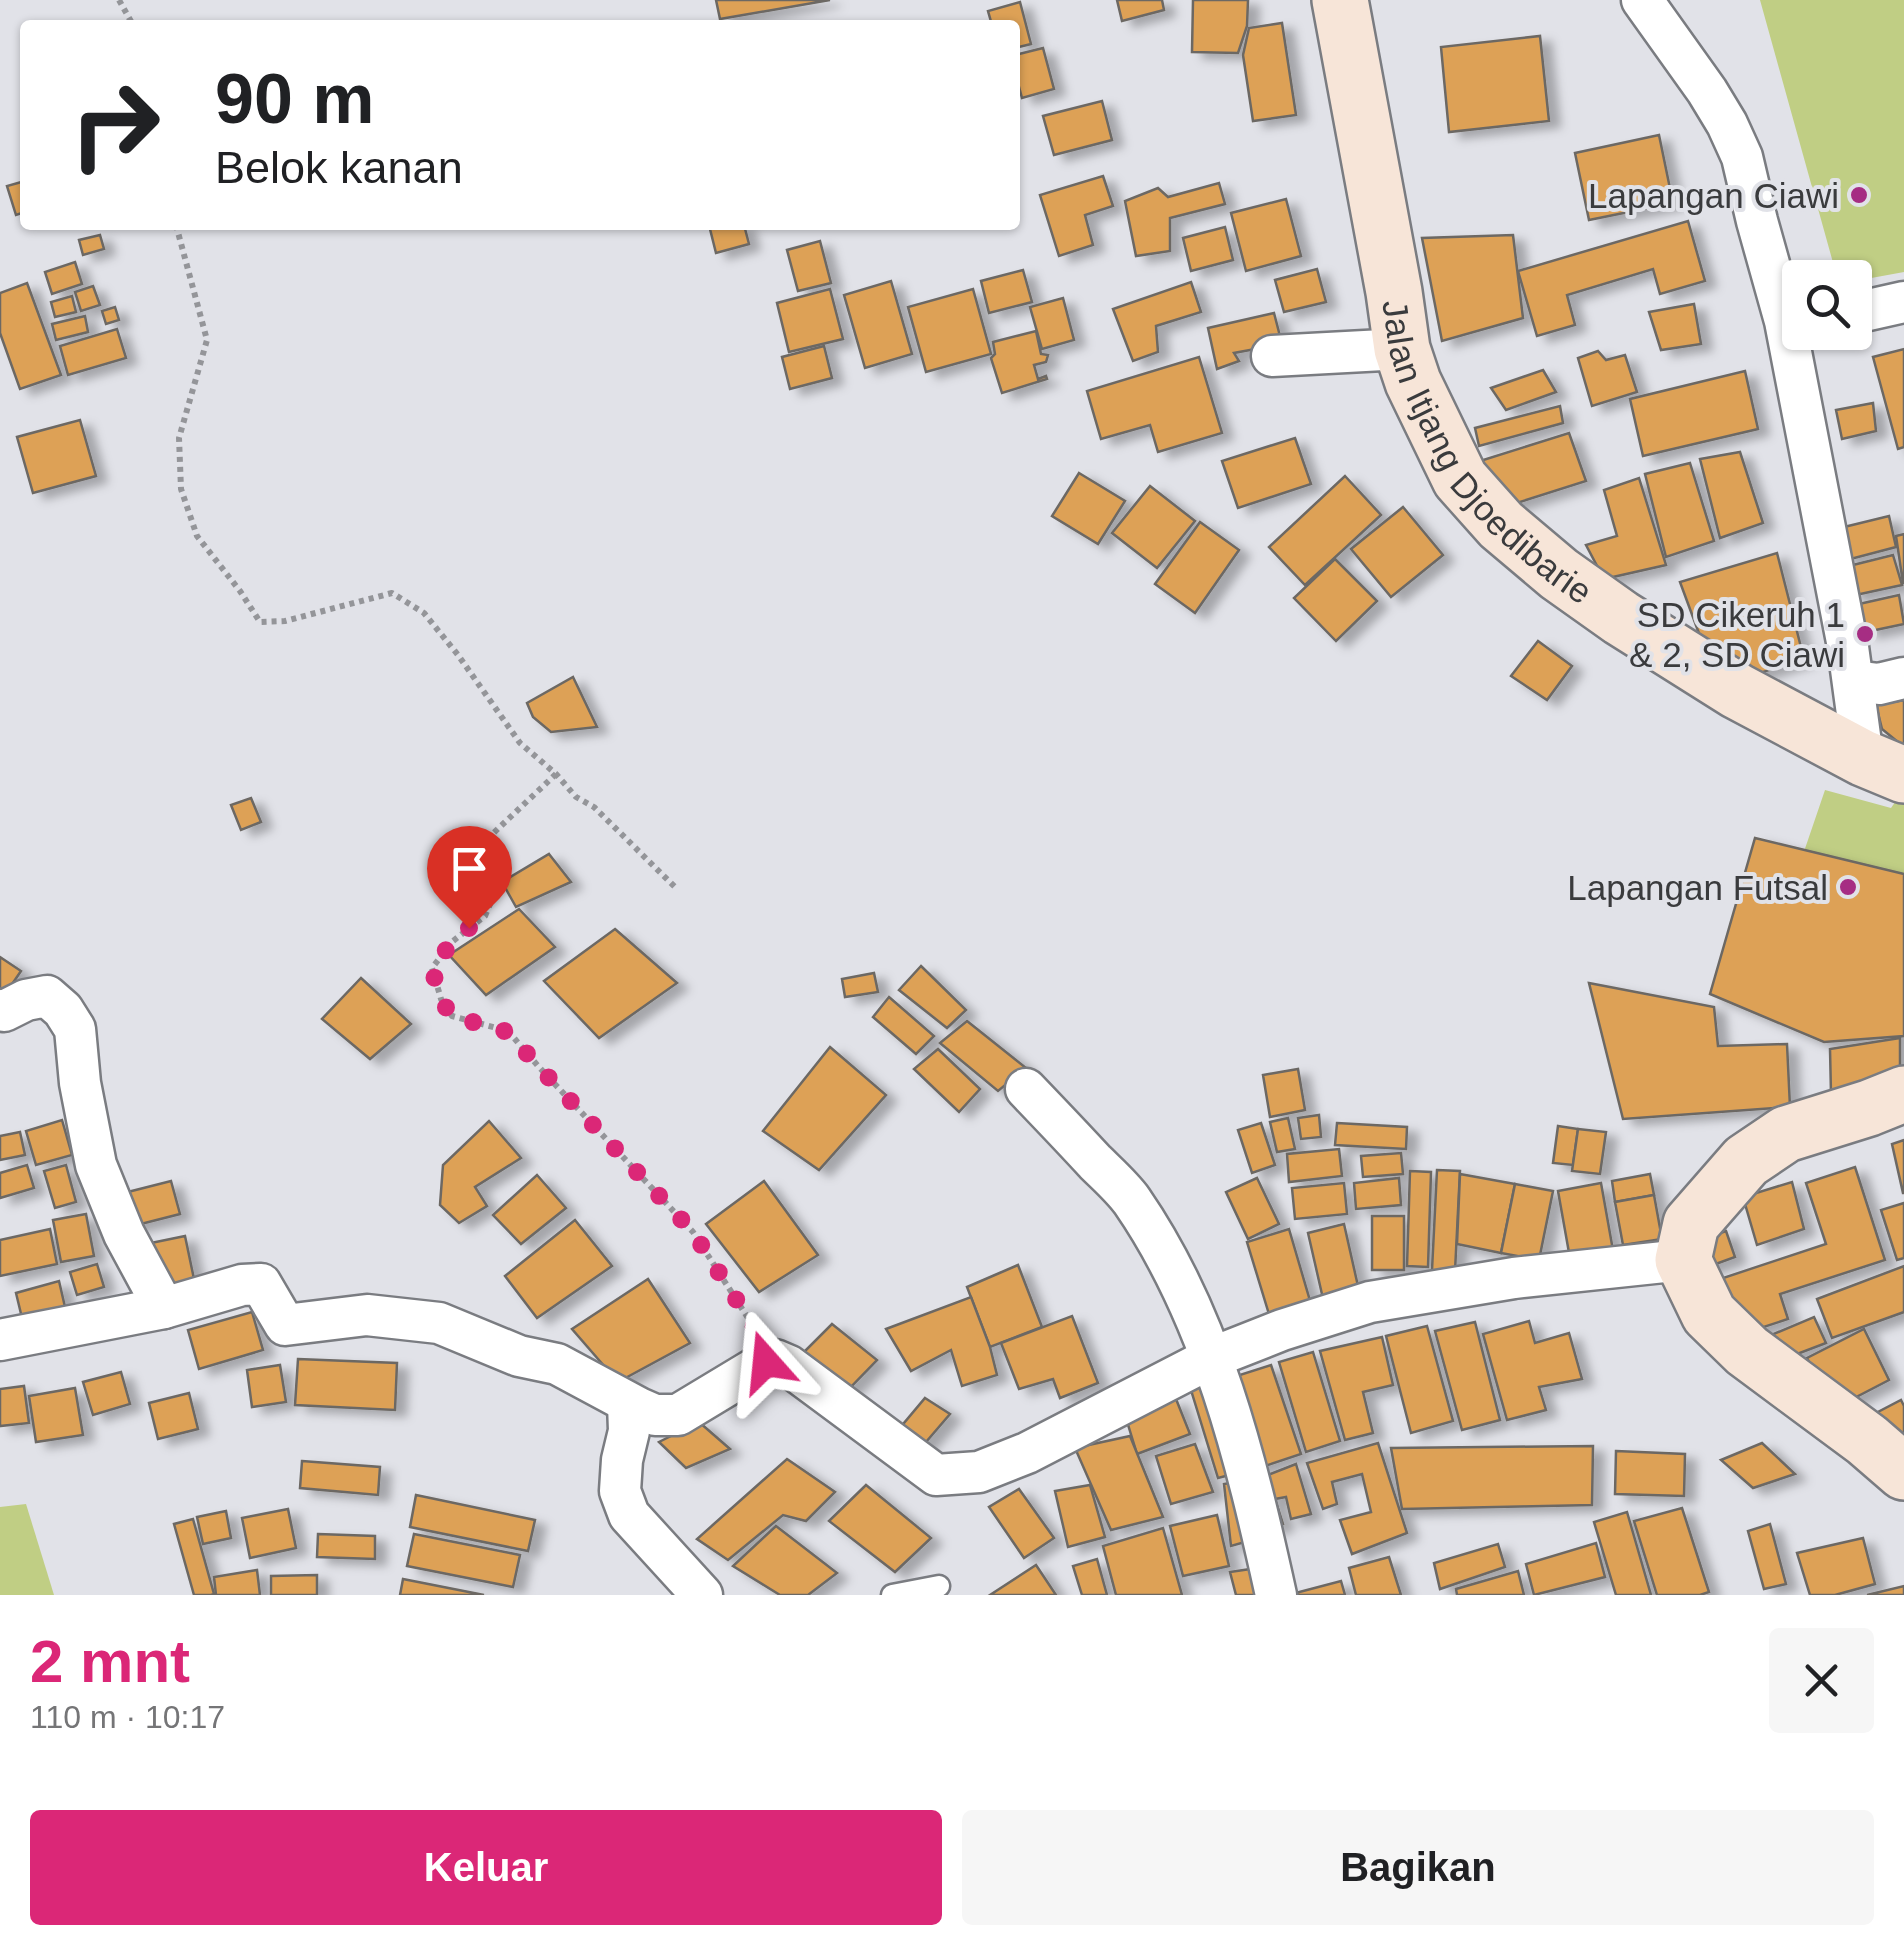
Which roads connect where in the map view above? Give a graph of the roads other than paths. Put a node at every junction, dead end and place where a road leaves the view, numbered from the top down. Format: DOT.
graph roads {
  1 [pos="1340,0"];
  2 [pos="1642,0"];
  3 [pos="1782,292"];
  4 [pos="1904,302"];
  5 [pos="1872,310"];
  6 [pos="1402,349"];
  7 [pos="1797,350"];
  8 [pos="1272,356"];
  9 [pos="1904,678"];
  10 [pos="1854,680"];
  11 [pos="1884,767"];
  12 [pos="0,1010"];
  13 [pos="1026,1089"];
  14 [pos="1904,1094"];
  15 [pos="1682,1260"];
  16 [pos="164,1308"];
  17 [pos="0,1340"];
  18 [pos="1211,1358"];
  19 [pos="628,1402"];
  20 [pos="1904,1472"];
  21 [pos="939,1586"];
  22 [pos="702,1595"];
  23 [pos="892,1595"];
  24 [pos="1276,1595"];
  1 -- 6 [label="main road, Jalan Itjang Djoedibarie"];
  2 -- 3 [label="street"];
  4 -- 5 [label="street"];
  6 -- 8 [label="street"];
  6 -- 11 [label="main road, Jalan Itjang Djoedibarie"];
  7 -- 10 [label="street"];
  9 -- 10 [label="street"];
  10 -- 11 [label="street"];
  12 -- 16 [label="street"];
  13 -- 18 [label="street"];
  14 -- 15 [label="main road"];
  15 -- 18 [label="street"];
  15 -- 20 [label="main road"];
  16 -- 17 [label="street"];
  16 -- 19 [label="street"];
  18 -- 19 [label="street"];
  18 -- 24 [label="street"];
  19 -- 22 [label="street"];
  21 -- 23 [label="lane"];
}
